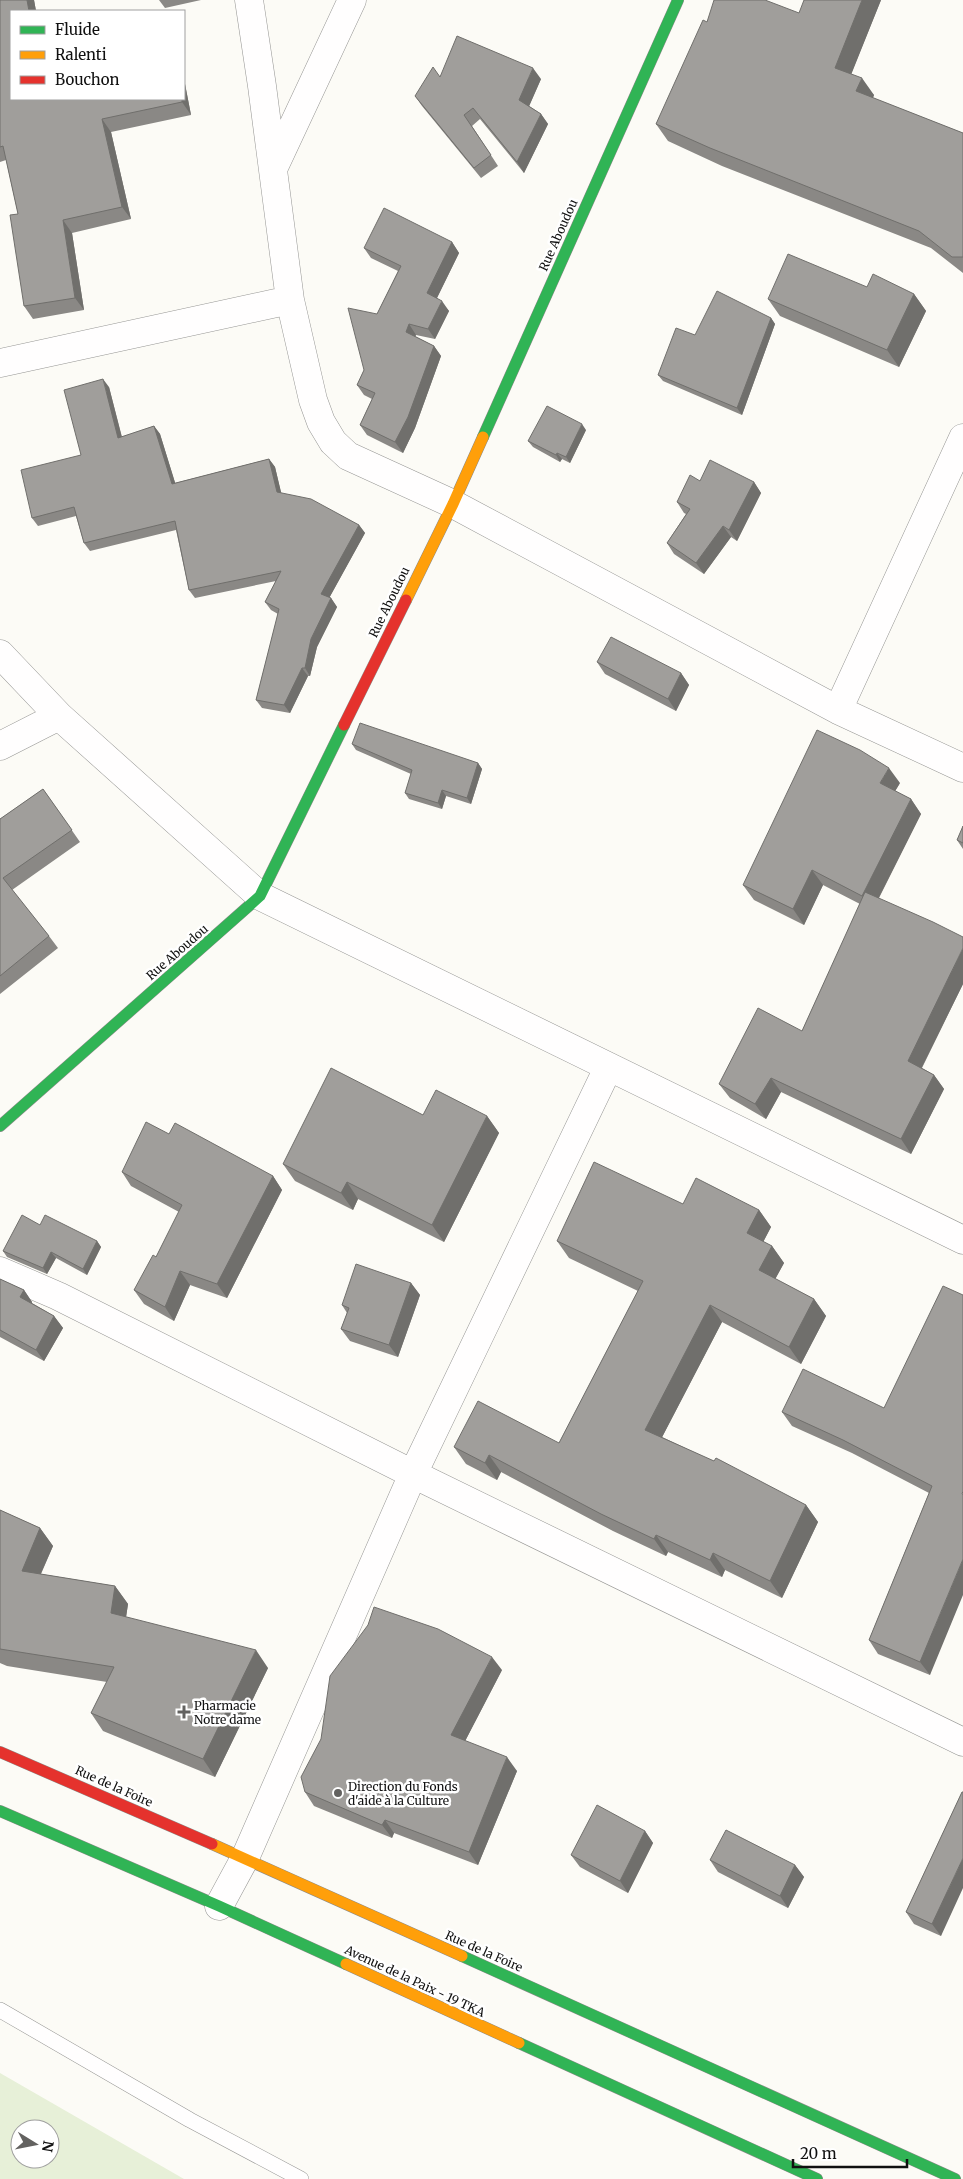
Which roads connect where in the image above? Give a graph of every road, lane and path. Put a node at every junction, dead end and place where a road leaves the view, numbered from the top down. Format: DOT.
graph roads {
  1 [pos="249,0"];
  2 [pos="352,0"];
  3 [pos="678,0"];
  4 [pos="273,169"];
  5 [pos="290,300"];
  6 [pos="0,363"];
  7 [pos="963,438"];
  8 [pos="453,504"];
  9 [pos="0,654"];
  10 [pos="838,710"];
  11 [pos="59,716"];
  12 [pos="0,746"];
  13 [pos="963,768"];
  14 [pos="260,896"];
  15 [pos="608,1068"];
  16 [pos="0,1126"];
  17 [pos="963,1240"];
  18 [pos="0,1271"];
  19 [pos="413,1474"];
  20 [pos="963,1742"];
  21 [pos="0,1752"];
  22 [pos="0,1811"];
  23 [pos="245,1858"];
  24 [pos="219,1906"];
  25 [pos="0,2010"];
  26 [pos="301,2179"];
  27 [pos="817,2179"];
  28 [pos="955,2179"];
  1 -- 4 [label="street"];
  2 -- 4 [label="street"];
  3 -- 8 [label="main road, Rue Aboudou"];
  4 -- 5 [label="street"];
  5 -- 6 [label="street"];
  5 -- 8 [label="street"];
  7 -- 10 [label="street"];
  8 -- 10 [label="street"];
  8 -- 14 [label="main road, Rue Aboudou"];
  9 -- 11 [label="street"];
  10 -- 13 [label="street"];
  11 -- 12 [label="street"];
  11 -- 14 [label="street"];
  14 -- 15 [label="street"];
  14 -- 16 [label="main road, Rue Aboudou"];
  15 -- 17 [label="street"];
  15 -- 19 [label="street"];
  18 -- 19 [label="street"];
  19 -- 20 [label="street"];
  19 -- 23 [label="street"];
  21 -- 23 [label="main road, Rue de la Foire"];
  22 -- 24 [label="main road, Avenue de la Paix - 19 TKA"];
  23 -- 24 [label="street"];
  23 -- 28 [label="main road, Rue de la Foire"];
  24 -- 27 [label="main road, Avenue de la Paix - 19 TKA"];
  25 -- 26 [label="lane"];
}
